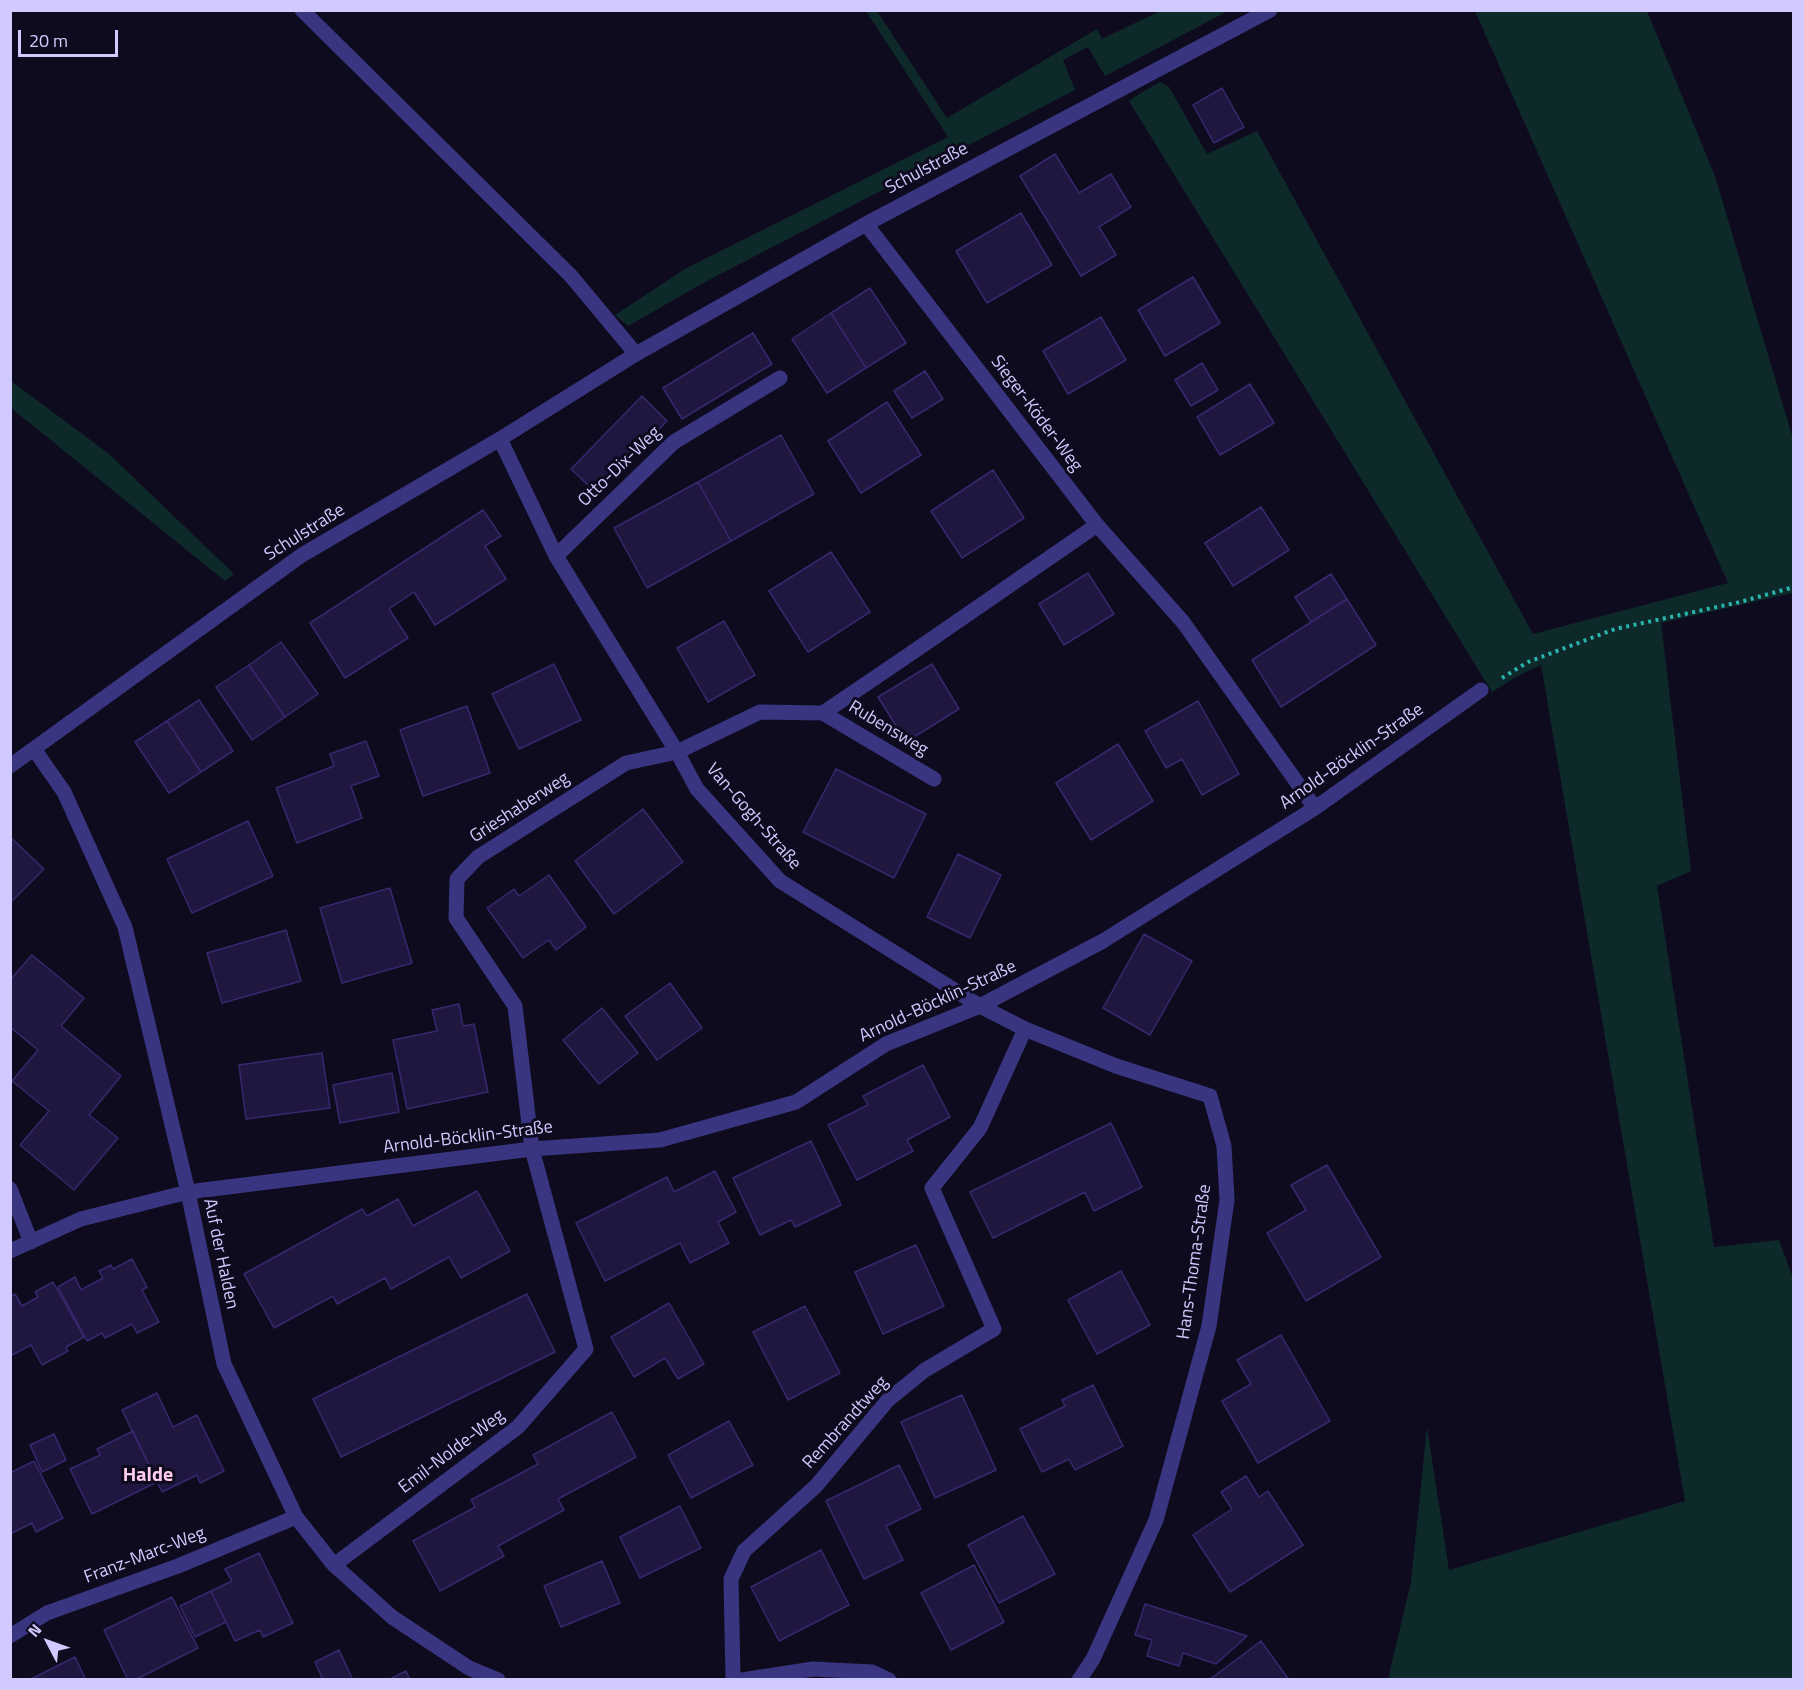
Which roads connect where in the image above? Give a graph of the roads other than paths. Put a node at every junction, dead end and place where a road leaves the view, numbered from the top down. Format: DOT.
graph roads {
  1 [pos="302,10"];
  2 [pos="1270,10"];
  3 [pos="866,224"];
  4 [pos="636,354"];
  5 [pos="780,378"];
  6 [pos="500,439"];
  7 [pos="1096,525"];
  8 [pos="556,556"];
  9 [pos="1481,690"];
  10 [pos="823,713"];
  11 [pos="34,749"];
  12 [pos="677,752"];
  13 [pos="10,766"];
  14 [pos="934,779"];
  15 [pos="1315,808"];
  16 [pos="980,1006"];
  17 [pos="1025,1029"];
  18 [pos="532,1149"];
  19 [pos="10,1189"];
  20 [pos="188,1192"];
  21 [pos="31,1242"];
  22 [pos="10,1251"];
  23 [pos="296,1517"];
  24 [pos="334,1565"];
  25 [pos="10,1636"];
  26 [pos="498,1680"];
  27 [pos="733,1680"];
  28 [pos="742,1680"];
  29 [pos="890,1680"];
  30 [pos="1079,1680"];
  1 -- 4 [label="street"];
  2 -- 3 [label="street, Schulstraße"];
  3 -- 4 [label="street, Schulstraße"];
  3 -- 7 [label="street, Sieger-Köder-Weg"];
  4 -- 6 [label="street, Schulstraße"];
  5 -- 8 [label="street, Otto-Dix-Weg"];
  6 -- 8 [label="street, Van-Gogh-Straße"];
  6 -- 11 [label="street, Schulstraße"];
  7 -- 10 [label="street, Rubensweg"];
  7 -- 15 [label="street, Sieger-Köder-Weg"];
  8 -- 12 [label="street, Van-Gogh-Straße"];
  9 -- 15 [label="street, Arnold-Böcklin-Straße"];
  10 -- 12 [label="street, Rubensweg"];
  10 -- 14 [label="street, Rubensweg"];
  11 -- 13 [label="street, Schulstraße"];
  11 -- 20 [label="street, Auf der Halden"];
  12 -- 16 [label="street, Van-Gogh-Straße"];
  12 -- 18 [label="street, Grieshaberweg"];
  15 -- 16 [label="street, Arnold-Böcklin-Straße"];
  16 -- 17 [label="street, Van-Gogh-Straße"];
  16 -- 18 [label="street, Arnold-Böcklin-Straße"];
  17 -- 27 [label="street, Rembrandtweg"];
  17 -- 30 [label="street, Hans-Thoma-Straße"];
  18 -- 20 [label="street, Arnold-Böcklin-Straße"];
  18 -- 24 [label="street, Emil-Nolde-Weg"];
  19 -- 21 [label="street"];
  20 -- 21 [label="street, Arnold-Böcklin-Straße"];
  20 -- 23 [label="street, Auf der Halden"];
  21 -- 22 [label="street, Arnold-Böcklin-Straße"];
  23 -- 24 [label="street, Auf der Halden"];
  23 -- 25 [label="street, Franz-Marc-Weg"];
  24 -- 26 [label="street, Auf der Halden"];
  28 -- 29 [label="street"];
}
